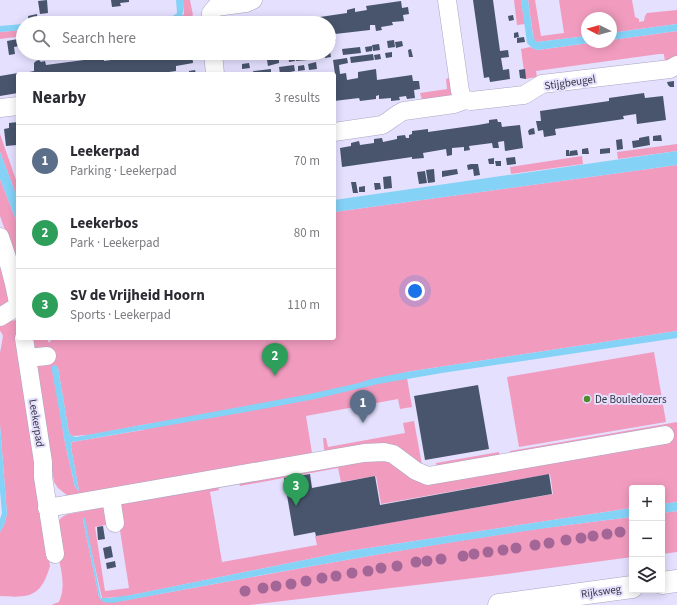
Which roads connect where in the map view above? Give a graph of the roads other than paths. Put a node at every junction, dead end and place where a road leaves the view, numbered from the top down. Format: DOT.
graph roads {
  1 [pos="253,0"];
  2 [pos="448,0"];
  3 [pos="211,16"];
  4 [pos="213,60"];
  5 [pos="677,65"];
  6 [pos="215,72"];
  7 [pos="465,100"];
  8 [pos="16,106"];
  9 [pos="0,108"];
  10 [pos="336,132"];
  11 [pos="0,237"];
  12 [pos="16,292"];
  13 [pos="16,307"];
  14 [pos="0,317"];
  15 [pos="24,340"];
  16 [pos="47,356"];
  17 [pos="27,358"];
  18 [pos="665,435"];
  19 [pos="111,497"];
  20 [pos="47,508"];
  21 [pos="115,523"];
  22 [pos="55,554"];
  23 [pos="677,581"];
  24 [pos="665,583"];
  25 [pos="629,587"];
  26 [pos="499,605"];
  1 -- 3 [label="street"];
  2 -- 7 [label="street"];
  4 -- 6 [label="street"];
  5 -- 7 [label="street, Stijgbeugel"];
  7 -- 10 [label="street, Stijgbeugel"];
  8 -- 9 [label="street"];
  11 -- 12 [label="street"];
  13 -- 14 [label="street"];
  15 -- 17 [label="street, Leekerpad"];
  16 -- 17 [label="street"];
  17 -- 20 [label="street, Leekerpad"];
  18 -- 19 [label="street"];
  19 -- 20 [label="street"];
  19 -- 21 [label="street"];
  20 -- 22 [label="street, Leekerpad"];
  23 -- 24 [label="highway"];
  25 -- 26 [label="highway, Rijksweg"];
}
